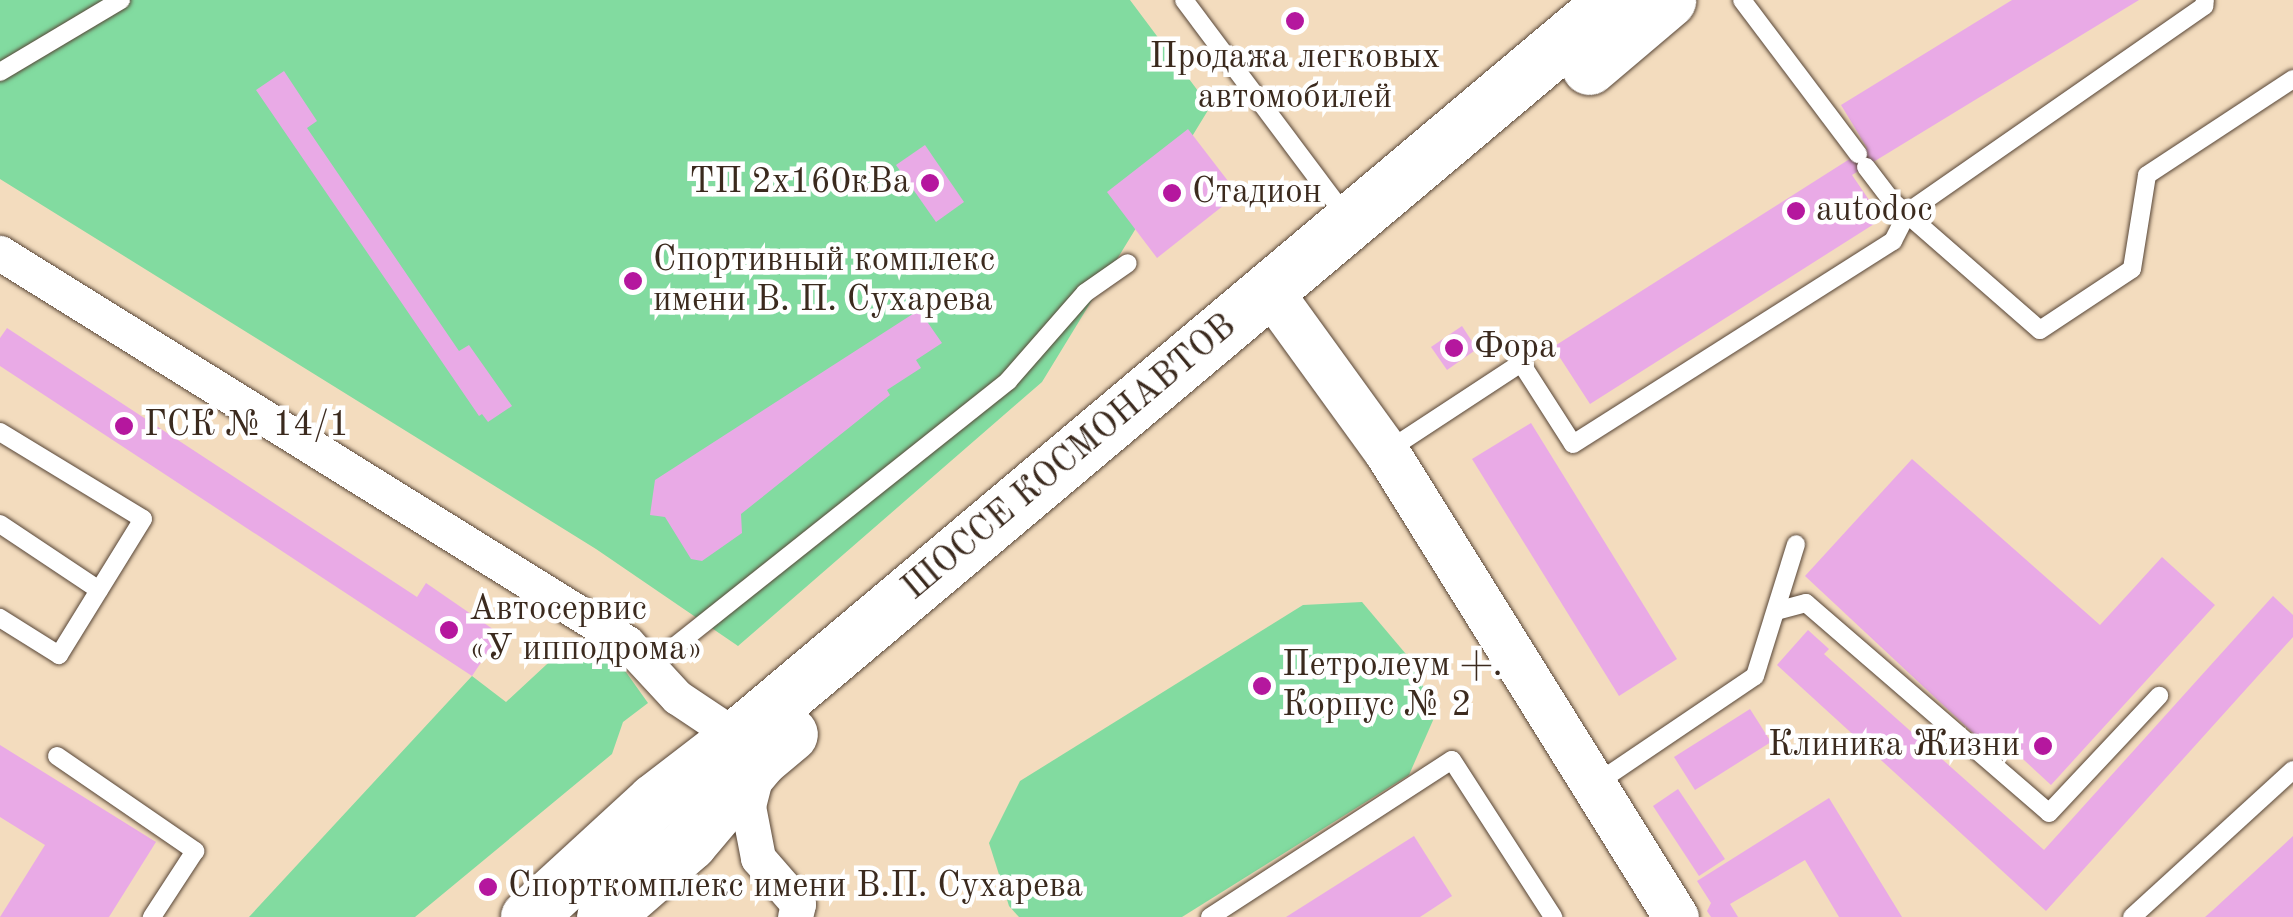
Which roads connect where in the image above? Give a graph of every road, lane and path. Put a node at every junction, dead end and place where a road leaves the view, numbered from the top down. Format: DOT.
graph roads {
  1 [pos="121,0"];
  2 [pos="1184,0"];
  3 [pos="1613,0"];
  4 [pos="1668,0"];
  5 [pos="1742,0"];
  6 [pos="2205,0"];
  7 [pos="0,72"];
  8 [pos="2293,80"];
  9 [pos="1908,212"];
  10 [pos="1350,223"];
  11 [pos="0,253"];
  12 [pos="1128,263"];
  13 [pos="1282,304"];
  14 [pos="0,432"];
  15 [pos="1386,451"];
  16 [pos="0,524"];
  17 [pos="1796,544"];
  18 [pos="99,590"];
  19 [pos="1776,611"];
  20 [pos="0,618"];
  21 [pos="650,666"];
  22 [pos="2160,696"];
  23 [pos="749,748"];
  24 [pos="57,756"];
  25 [pos="2293,770"];
  26 [pos="1594,785"];
  27 [pos="800,913"];
  28 [pos="152,917"];
  29 [pos="528,917"];
  30 [pos="604,917"];
  31 [pos="1210,917"];
  32 [pos="1553,917"];
  33 [pos="1676,917"];
  34 [pos="2132,917"];
  1 -- 7 [label="lane"];
  2 -- 10 [label="lane"];
  3 -- 10 [label="main road, ШОССЕ КОСМОНАВТОВ"];
  4 -- 13 [label="main road, ШОССЕ КОСМОНАВТОВ"];
  5 -- 9 [label="lane"];
  6 -- 9 [label="lane"];
  8 -- 9 [label="lane"];
  9 -- 15 [label="lane"];
  10 -- 13 [label="main road, ШОССЕ КОСМОНАВТОВ"];
  11 -- 21 [label="street"];
  12 -- 21 [label="lane"];
  13 -- 15 [label="street"];
  13 -- 23 [label="main road, ШОССЕ КОСМОНАВТОВ"];
  14 -- 18 [label="lane"];
  15 -- 26 [label="street"];
  16 -- 18 [label="lane"];
  17 -- 19 [label="lane"];
  18 -- 20 [label="lane"];
  19 -- 22 [label="lane"];
  19 -- 26 [label="lane"];
  21 -- 23 [label="street"];
  23 -- 27 [label="street"];
  23 -- 29 [label="main road, ШОССЕ КОСМОНАВТОВ"];
  23 -- 30 [label="main road, ШОССЕ КОСМОНАВТОВ"];
  24 -- 28 [label="lane"];
  25 -- 34 [label="lane"];
  26 -- 33 [label="street"];
  31 -- 32 [label="lane"];
}
